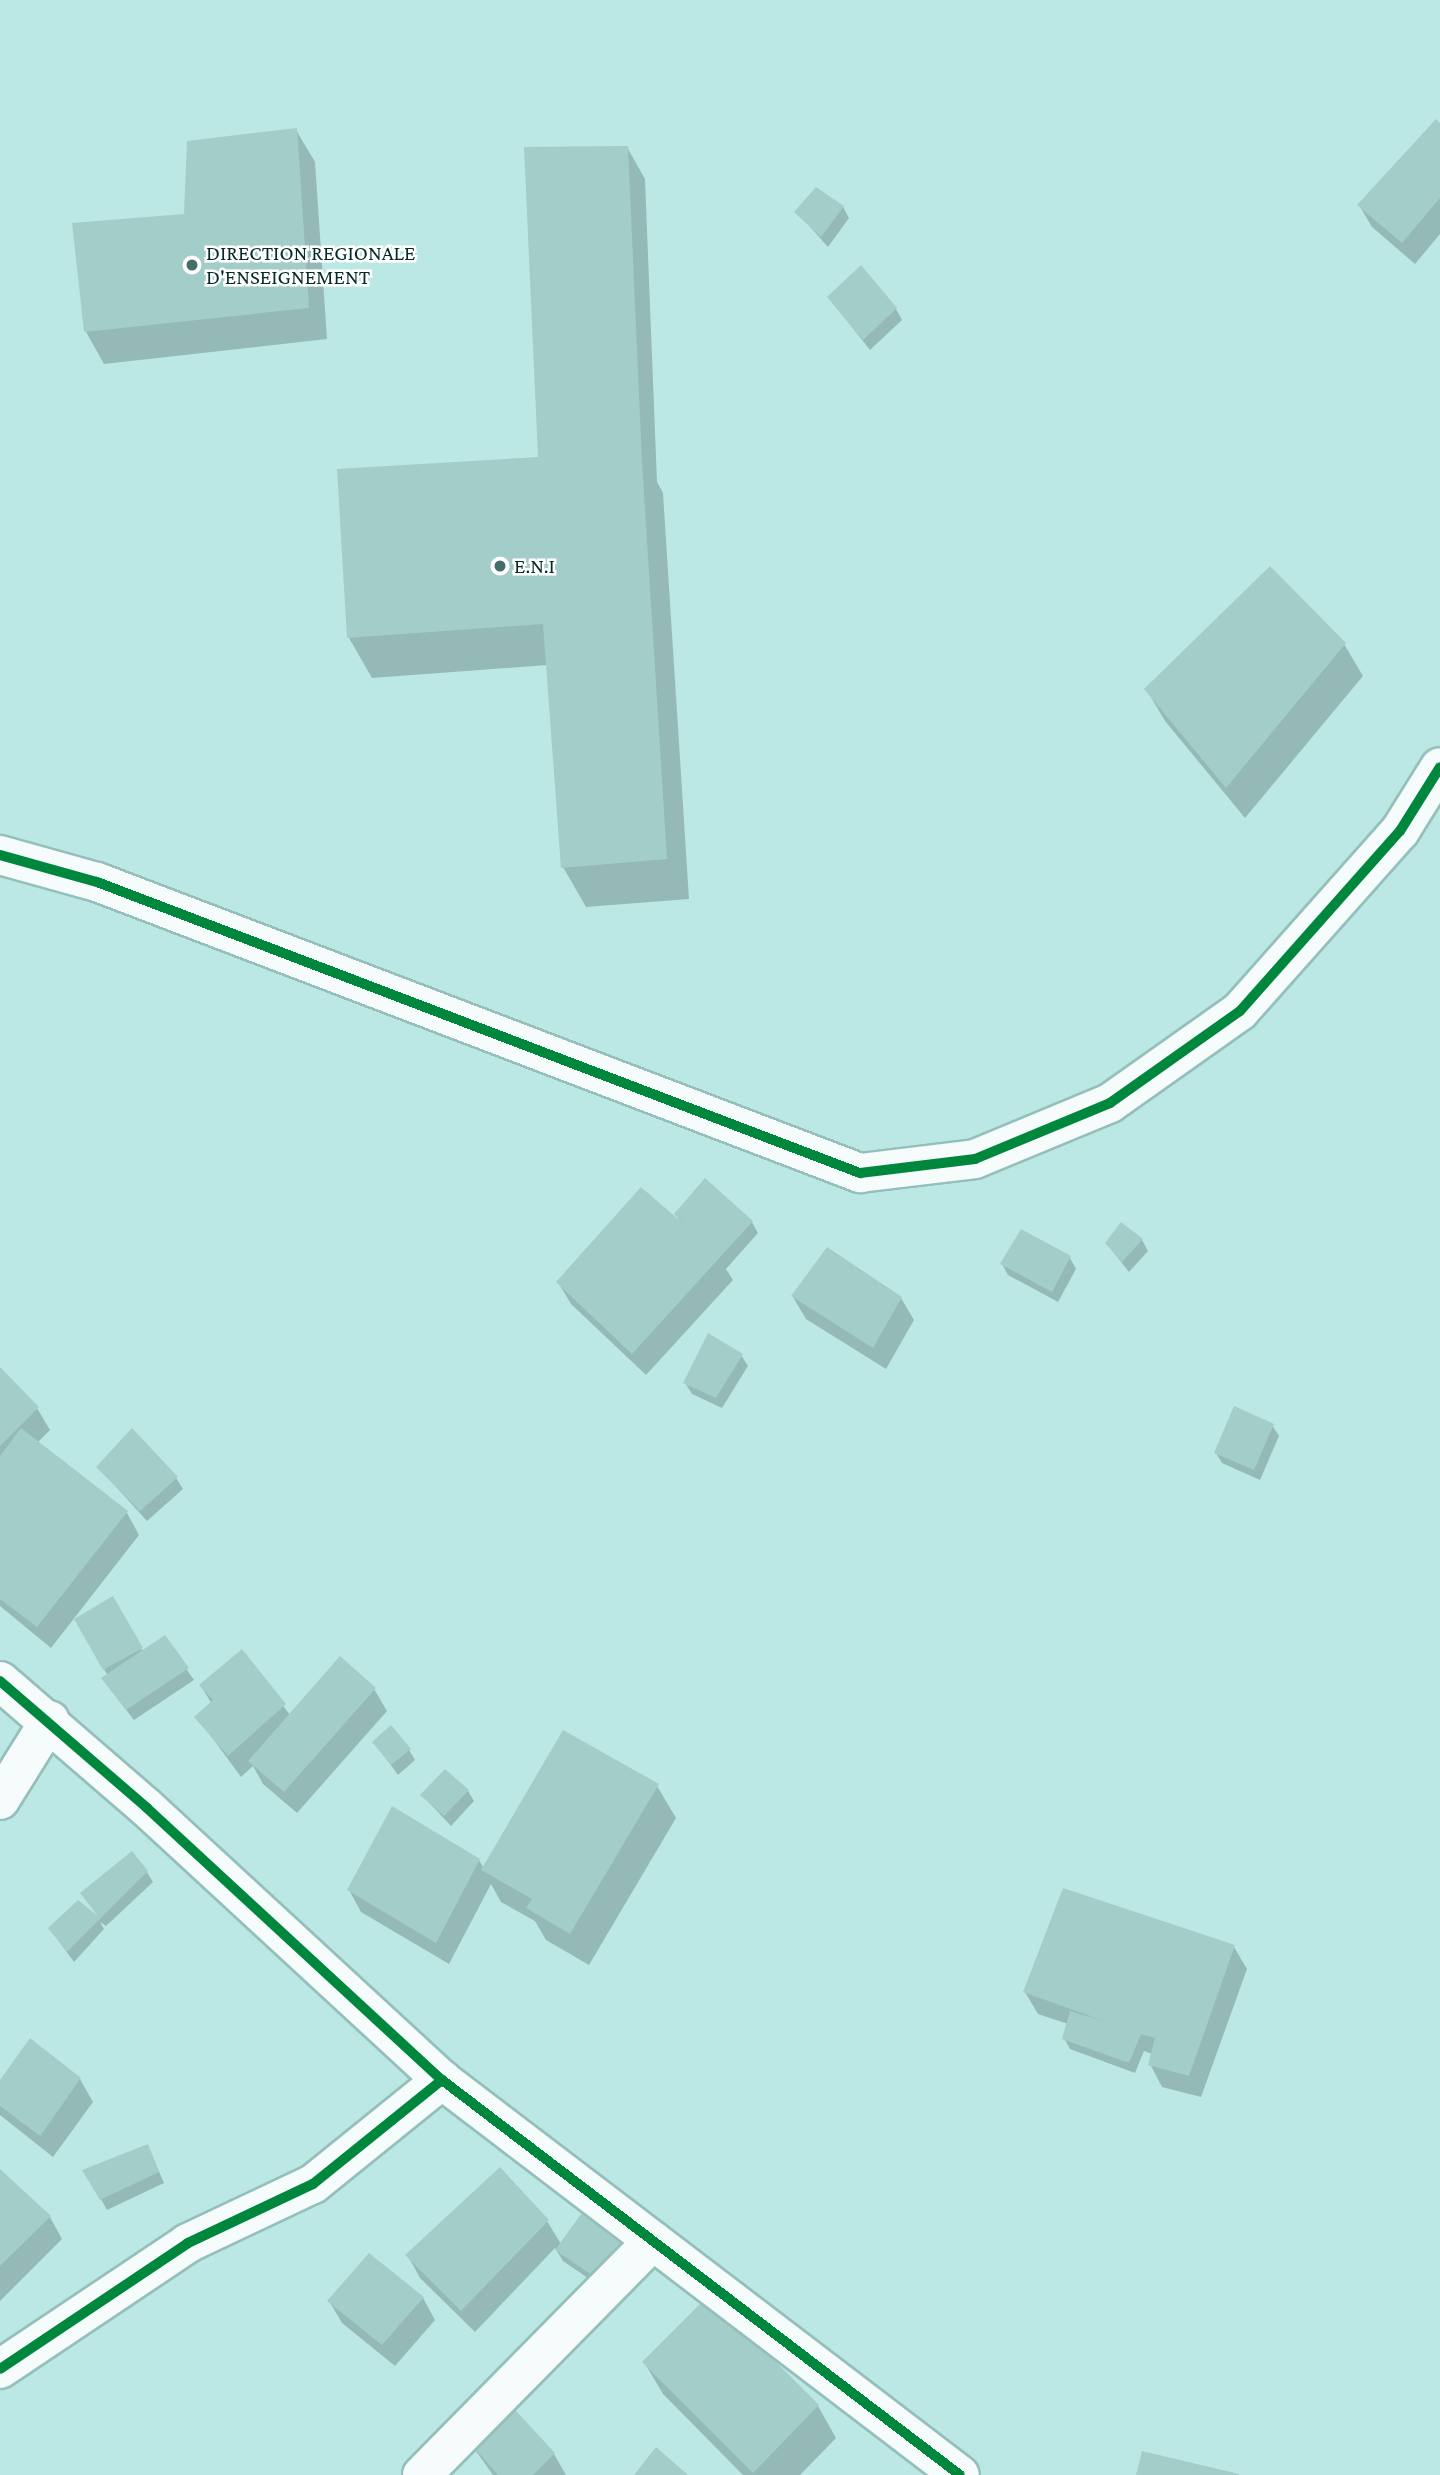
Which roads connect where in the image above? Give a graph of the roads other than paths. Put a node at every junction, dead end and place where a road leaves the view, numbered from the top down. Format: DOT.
graph roads {
  1 [pos="1440,767"];
  2 [pos="0,855"];
  3 [pos="0,1681"];
  4 [pos="50,1720"];
  5 [pos="0,1800"];
  6 [pos="442,2080"];
  7 [pos="653,2241"];
  8 [pos="0,2369"];
  9 [pos="422,2475"];
  10 [pos="960,2475"];
  1 -- 2 [label="street"];
  3 -- 4 [label="street"];
  4 -- 5 [label="street"];
  4 -- 6 [label="street"];
  6 -- 7 [label="street"];
  6 -- 8 [label="street"];
  7 -- 9 [label="street"];
  7 -- 10 [label="street"];
}
